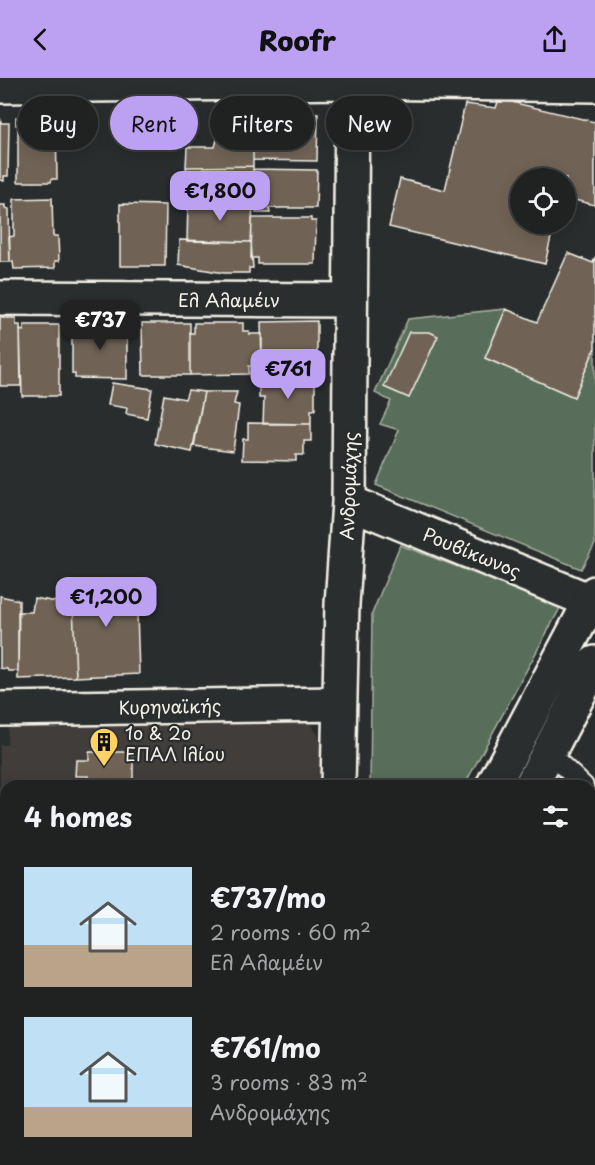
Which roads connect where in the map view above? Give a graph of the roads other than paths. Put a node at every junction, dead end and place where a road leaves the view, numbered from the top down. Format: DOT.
graph roads {
  1 [pos="352,80"];
  2 [pos="595,85"];
  3 [pos="0,87"];
  4 [pos="0,298"];
  5 [pos="350,300"];
  6 [pos="349,502"];
  7 [pos="594,599"];
  8 [pos="595,663"];
  9 [pos="339,704"];
  10 [pos="0,709"];
  11 [pos="549,753"];
  12 [pos="338,780"];
  13 [pos="496,780"];
  14 [pos="534,780"];
  15 [pos="578,780"];
  1 -- 2 [label="street"];
  1 -- 3 [label="street"];
  1 -- 5 [label="street, Ανδρομάχης"];
  4 -- 5 [label="street, Ελ Αλαμέιν"];
  5 -- 6 [label="street, Ανδρομάχης"];
  6 -- 7 [label="street, Ρουβίκωνος"];
  6 -- 9 [label="street, Ανδρομάχης"];
  7 -- 13 [label="street"];
  8 -- 11 [label="street"];
  9 -- 10 [label="street, Κυρηναϊκής"];
  9 -- 12 [label="street, Ανδρομάχης"];
  11 -- 14 [label="street"];
  11 -- 15 [label="lane"];
}
